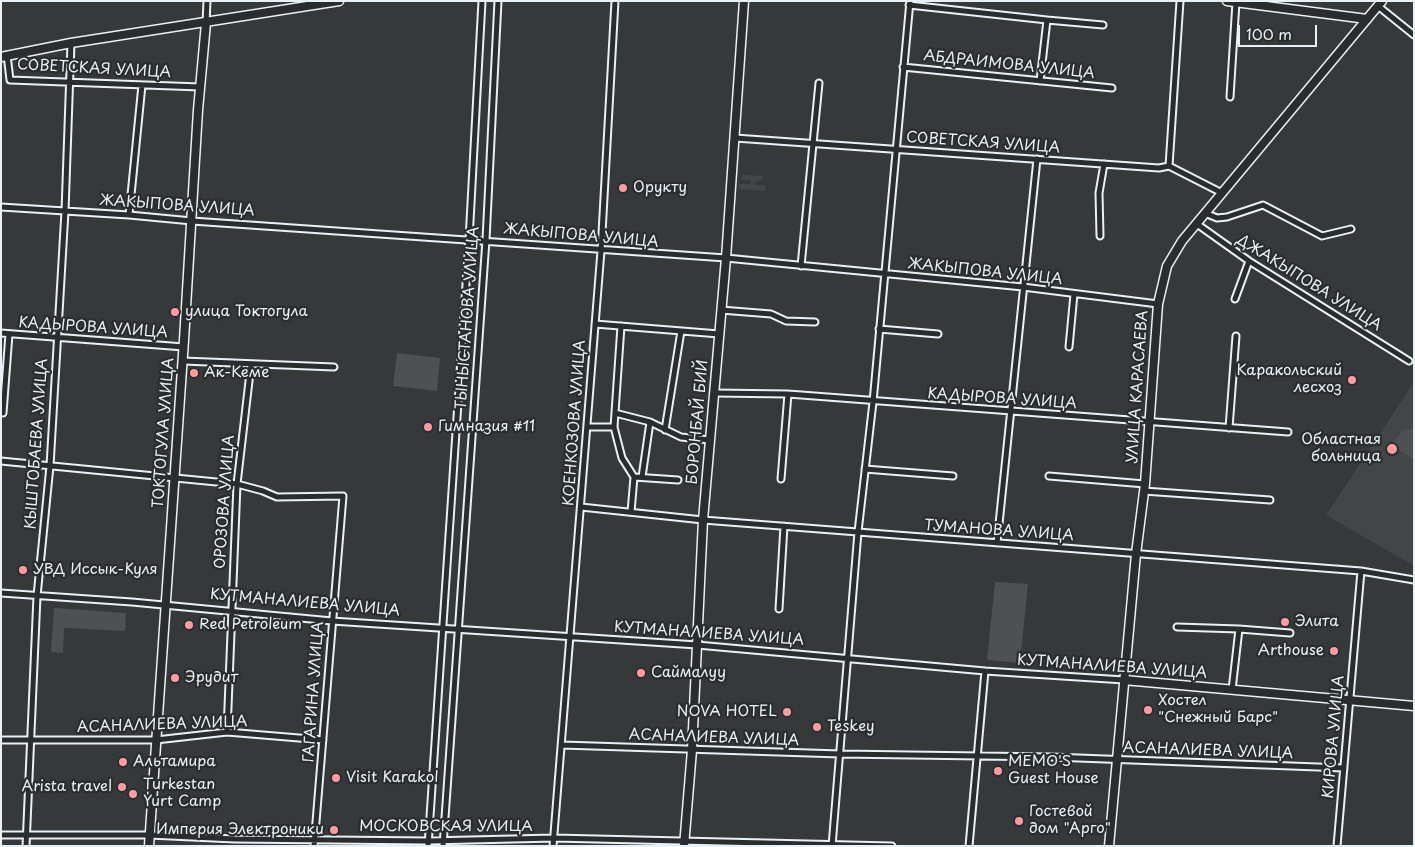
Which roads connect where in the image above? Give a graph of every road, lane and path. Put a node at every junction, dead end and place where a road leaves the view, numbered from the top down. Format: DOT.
graph roads {
  1 [pos="207,1"];
  2 [pos="339,1"];
  3 [pos="482,1"];
  4 [pos="498,1"];
  5 [pos="615,1"];
  6 [pos="744,1"];
  7 [pos="1180,1"];
  8 [pos="1228,1"];
  9 [pos="1236,2"];
  10 [pos="909,3"];
  11 [pos="1380,3"];
  12 [pos="1367,19"];
  13 [pos="1047,20"];
  14 [pos="206,23"];
  15 [pos="1103,25"];
  16 [pos="1414,35"];
  17 [pos="71,43"];
  18 [pos="4,56"];
  19 [pos="904,67"];
  20 [pos="1040,81"];
  21 [pos="71,83"];
  22 [pos="819,83"];
  23 [pos="142,85"];
  24 [pos="200,87"];
  25 [pos="1112,88"];
  26 [pos="1230,97"];
  27 [pos="735,138"];
  28 [pos="813,143"];
  29 [pos="896,149"];
  30 [pos="1036,159"];
  31 [pos="1104,164"];
  32 [pos="1169,166"];
  33 [pos="1222,193"];
  34 [pos="1,208"];
  35 [pos="65,211"];
  36 [pos="1205,213"];
  37 [pos="129,215"];
  38 [pos="192,221"];
  39 [pos="1197,224"];
  40 [pos="1351,228"];
  41 [pos="1100,236"];
  42 [pos="469,240"];
  43 [pos="486,240"];
  44 [pos="601,251"];
  45 [pos="726,258"];
  46 [pos="1249,261"];
  47 [pos="800,266"];
  48 [pos="884,275"];
  49 [pos="1024,287"];
  50 [pos="1074,294"];
  51 [pos="1235,299"];
  52 [pos="1158,304"];
  53 [pos="721,310"];
  54 [pos="815,322"];
  55 [pos="595,324"];
  56 [pos="621,326"];
  57 [pos="880,329"];
  58 [pos="681,330"];
  59 [pos="1,333"];
  60 [pos="9,334"];
  61 [pos="719,334"];
  62 [pos="938,334"];
  63 [pos="1236,336"];
  64 [pos="57,338"];
  65 [pos="184,347"];
  66 [pos="1069,347"];
  67 [pos="183,361"];
  68 [pos="1409,361"];
  69 [pos="251,364"];
  70 [pos="334,367"];
  71 [pos="714,392"];
  72 [pos="788,394"];
  73 [pos="873,402"];
  74 [pos="4,413"];
  75 [pos="615,413"];
  76 [pos="1011,413"];
  77 [pos="1150,421"];
  78 [pos="650,422"];
  79 [pos="588,427"];
  80 [pos="614,427"];
  81 [pos="1229,428"];
  82 [pos="665,430"];
  83 [pos="1288,432"];
  84 [pos="710,440"];
  85 [pos="1,462"];
  86 [pos="50,466"];
  87 [pos="865,469"];
  88 [pos="952,476"];
  89 [pos="1049,476"];
  90 [pos="634,477"];
  91 [pos="642,477"];
  92 [pos="175,478"];
  93 [pos="781,479"];
  94 [pos="678,480"];
  95 [pos="237,484"];
  96 [pos="1145,488"];
  97 [pos="1270,500"];
  98 [pos="582,507"];
  99 [pos="631,512"];
  100 [pos="703,520"];
  101 [pos="784,526"];
  102 [pos="858,532"];
  103 [pos="997,543"];
  104 [pos="1136,554"];
  105 [pos="1361,571"];
  106 [pos="1414,580"];
  107 [pos="1,593"];
  108 [pos="37,596"];
  109 [pos="165,604"];
  110 [pos="780,609"];
  111 [pos="230,610"];
  112 [pos="332,621"];
  113 [pos="1177,627"];
  114 [pos="441,629"];
  115 [pos="1239,629"];
  116 [pos="458,630"];
  117 [pos="1290,633"];
  118 [pos="569,638"];
  119 [pos="698,645"];
  120 [pos="849,659"];
  121 [pos="985,671"];
  122 [pos="1124,680"];
  123 [pos="1232,690"];
  124 [pos="1351,701"];
  125 [pos="1414,706"];
  126 [pos="227,732"];
  127 [pos="1,740"];
  128 [pos="32,740"];
  129 [pos="156,740"];
  130 [pos="323,740"];
  131 [pos="562,745"];
  132 [pos="692,750"];
  133 [pos="840,754"];
  134 [pos="977,756"];
  135 [pos="1116,761"];
  136 [pos="1344,768"];
  137 [pos="27,834"];
  138 [pos="1,835"];
  139 [pos="150,835"];
  140 [pos="554,838"];
  141 [pos="315,843"];
  142 [pos="428,843"];
  143 [pos="443,843"];
  144 [pos="684,843"];
  145 [pos="832,845"];
  146 [pos="26,846"];
  147 [pos="149,846"];
  148 [pos="553,846"];
  149 [pos="892,846"];
  150 [pos="969,846"];
  151 [pos="1109,846"];
  152 [pos="1337,846"];
  1 -- 14 [label="street"];
  2 -- 14 [label="main road"];
  3 -- 42 [label="street, ТЫНЫСТАНОВА УЛИЦА"];
  4 -- 43 [label="street, ТЫНЫСТАНОВА УЛИЦА"];
  5 -- 44 [label="street, КОЕНКОЗОВА УЛИЦА"];
  6 -- 27 [label="main road, БОРОНБАЙ БИЙ"];
  7 -- 32 [label="street"];
  8 -- 9 [label="main road"];
  9 -- 12 [label="main road"];
  9 -- 26 [label="street"];
  10 -- 13 [label="street"];
  10 -- 19 [label="street"];
  11 -- 12 [label="main road, УЛИЦА КАРАСАЕВА"];
  11 -- 16 [label="street"];
  12 -- 33 [label="main road, УЛИЦА КАРАСАЕВА"];
  13 -- 15 [label="street"];
  13 -- 20 [label="street"];
  14 -- 17 [label="main road"];
  14 -- 24 [label="main road, ТОКТОГУЛА УЛИЦА"];
  17 -- 18 [label="main road"];
  17 -- 21 [label="street, КЫШТОБАЕВА УЛИЦА"];
  18 -- 21 [label="street, СОВЕТСКАЯ УЛИЦА"];
  19 -- 20 [label="street, АБДРАИМОВА УЛИЦА"];
  19 -- 29 [label="street"];
  20 -- 25 [label="street, АБДРАИМОВА УЛИЦА"];
  21 -- 23 [label="street, СОВЕТСКАЯ УЛИЦА"];
  21 -- 35 [label="street, КЫШТОБАЕВА УЛИЦА"];
  22 -- 28 [label="street"];
  23 -- 24 [label="street, СОВЕТСКАЯ УЛИЦА"];
  23 -- 37 [label="street"];
  24 -- 38 [label="main road, ТОКТОГУЛА УЛИЦА"];
  27 -- 28 [label="street, СОВЕТСКАЯ УЛИЦА"];
  27 -- 45 [label="main road, БОРОНБАЙ БИЙ"];
  28 -- 29 [label="street, СОВЕТСКАЯ УЛИЦА"];
  28 -- 47 [label="street"];
  29 -- 30 [label="street, СОВЕТСКАЯ УЛИЦА"];
  29 -- 48 [label="street"];
  30 -- 31 [label="street, СОВЕТСКАЯ УЛИЦА"];
  30 -- 49 [label="street"];
  31 -- 32 [label="street, СОВЕТСКАЯ УЛИЦА"];
  31 -- 41 [label="street"];
  32 -- 33 [label="street, СОВЕТСКАЯ УЛИЦА"];
  33 -- 36 [label="main road, УЛИЦА КАРАСАЕВА"];
  34 -- 35 [label="street, ЖАКЫПОВА УЛИЦА"];
  35 -- 37 [label="street, ЖАКЫПОВА УЛИЦА"];
  35 -- 64 [label="street, КЫШТОБАЕВА УЛИЦА"];
  36 -- 39 [label="main road, УЛИЦА КАРАСАЕВА"];
  36 -- 40 [label="street"];
  37 -- 38 [label="street, ЖАКЫПОВА УЛИЦА"];
  38 -- 42 [label="street, ЖАКЫПОВА УЛИЦА"];
  38 -- 65 [label="main road, ТОКТОГУЛА УЛИЦА"];
  39 -- 46 [label="street, ДЖАКЫПОВА УЛИЦА"];
  39 -- 52 [label="main road, УЛИЦА КАРАСАЕВА"];
  42 -- 43 [label="street, ЖАКЫПОВА УЛИЦА"];
  42 -- 114 [label="street, ТЫНЫСТАНОВА УЛИЦА"];
  43 -- 44 [label="street, ЖАКЫПОВА УЛИЦА"];
  43 -- 116 [label="street, ТЫНЫСТАНОВА УЛИЦА"];
  44 -- 45 [label="street, ЖАКЫПОВА УЛИЦА"];
  44 -- 55 [label="street, КОЕНКОЗОВА УЛИЦА"];
  45 -- 47 [label="street, ЖАКЫПОВА УЛИЦА"];
  45 -- 53 [label="main road, БОРОНБАЙ БИЙ"];
  46 -- 51 [label="street"];
  46 -- 68 [label="street, ДЖАКЫПОВА УЛИЦА"];
  47 -- 48 [label="street, ЖАКЫПОВА УЛИЦА"];
  48 -- 49 [label="street, ЖАКЫПОВА УЛИЦА"];
  48 -- 57 [label="street"];
  49 -- 50 [label="street, ЖАКЫПОВА УЛИЦА"];
  49 -- 76 [label="street"];
  50 -- 52 [label="street, ЖАКЫПОВА УЛИЦА"];
  50 -- 66 [label="street"];
  52 -- 77 [label="main road, УЛИЦА КАРАСАЕВА"];
  53 -- 54 [label="street"];
  53 -- 61 [label="main road, БОРОНБАЙ БИЙ"];
  55 -- 56 [label="street"];
  55 -- 79 [label="street, КОЕНКОЗОВА УЛИЦА"];
  56 -- 58 [label="street"];
  56 -- 75 [label="street"];
  57 -- 62 [label="street"];
  57 -- 73 [label="street"];
  58 -- 61 [label="street"];
  58 -- 82 [label="street"];
  59 -- 60 [label="street, КАДЫРОВА УЛИЦА"];
  60 -- 64 [label="street, КАДЫРОВА УЛИЦА"];
  60 -- 74 [label="street"];
  61 -- 71 [label="main road, БОРОНБАЙ БИЙ"];
  63 -- 81 [label="street"];
  64 -- 65 [label="street, КАДЫРОВА УЛИЦА"];
  64 -- 86 [label="street, КЫШТОБАЕВА УЛИЦА"];
  65 -- 67 [label="main road, ТОКТОГУЛА УЛИЦА"];
  67 -- 69 [label="street"];
  67 -- 92 [label="main road, ТОКТОГУЛА УЛИЦА"];
  69 -- 70 [label="street"];
  69 -- 95 [label="street, ОРОЗОВА УЛИЦА"];
  71 -- 72 [label="street, КАДЫРОВА УЛИЦА"];
  71 -- 84 [label="main road, БОРОНБАЙ БИЙ"];
  72 -- 73 [label="street, КАДЫРОВА УЛИЦА"];
  72 -- 93 [label="street"];
  73 -- 76 [label="street, КАДЫРОВА УЛИЦА"];
  73 -- 87 [label="street"];
  75 -- 78 [label="street"];
  75 -- 80 [label="street"];
  76 -- 77 [label="street, КАДЫРОВА УЛИЦА"];
  76 -- 103 [label="street"];
  77 -- 81 [label="street, КАДЫРОВА УЛИЦА"];
  77 -- 96 [label="main road, УЛИЦА КАРАСАЕВА"];
  78 -- 82 [label="street"];
  78 -- 91 [label="street"];
  79 -- 80 [label="street"];
  79 -- 98 [label="street, КОЕНКОЗОВА УЛИЦА"];
  80 -- 90 [label="street"];
  81 -- 83 [label="street, КАДЫРОВА УЛИЦА"];
  82 -- 84 [label="street"];
  84 -- 100 [label="main road, БОРОНБАЙ БИЙ"];
  85 -- 86 [label="street, ГАГАРИНА УЛИЦА"];
  86 -- 92 [label="street, ГАГАРИНА УЛИЦА"];
  86 -- 108 [label="street, КЫШТОБАЕВА УЛИЦА"];
  87 -- 88 [label="street"];
  87 -- 102 [label="street"];
  89 -- 96 [label="street"];
  90 -- 91 [label="street"];
  90 -- 99 [label="street"];
  91 -- 94 [label="street"];
  92 -- 95 [label="street, ГАГАРИНА УЛИЦА"];
  92 -- 109 [label="main road, ТОКТОГУЛА УЛИЦА"];
  95 -- 111 [label="street, ОРОЗОВА УЛИЦА"];
  95 -- 112 [label="street, ГАГАРИНА УЛИЦА"];
  96 -- 97 [label="street"];
  96 -- 104 [label="main road, УЛИЦА КАРАСАЕВА"];
  98 -- 99 [label="street, ТУМАНОВА УЛИЦА"];
  98 -- 118 [label="street, КОЕНКОЗОВА УЛИЦА"];
  99 -- 100 [label="street, ТУМАНОВА УЛИЦА"];
  100 -- 101 [label="street, ТУМАНОВА УЛИЦА"];
  100 -- 119 [label="main road, БОРОНБАЙ БИЙ"];
  101 -- 102 [label="street, ТУМАНОВА УЛИЦА"];
  101 -- 110 [label="street"];
  102 -- 103 [label="street, ТУМАНОВА УЛИЦА"];
  102 -- 120 [label="street"];
  103 -- 104 [label="street, ТУМАНОВА УЛИЦА"];
  104 -- 105 [label="street, ТУМАНОВА УЛИЦА"];
  104 -- 122 [label="main road, УЛИЦА КАРАСАЕВА"];
  105 -- 106 [label="street, ТУМАНОВА УЛИЦА"];
  105 -- 124 [label="street, КИРОВА УЛИЦА"];
  107 -- 108 [label="street, КУТМАНАЛИЕВА УЛИЦА"];
  108 -- 109 [label="street, КУТМАНАЛИЕВА УЛИЦА"];
  108 -- 128 [label="street, КЫШТОБАЕВА УЛИЦА"];
  109 -- 111 [label="street, КУТМАНАЛИЕВА УЛИЦА"];
  109 -- 129 [label="main road, ТОКТОГУЛА УЛИЦА"];
  111 -- 112 [label="street, КУТМАНАЛИЕВА УЛИЦА"];
  111 -- 126 [label="street, ОРОЗОВА УЛИЦА"];
  112 -- 114 [label="street, КУТМАНАЛИЕВА УЛИЦА"];
  112 -- 130 [label="street, ГАГАРИНА УЛИЦА"];
  113 -- 115 [label="street"];
  114 -- 116 [label="street, КУТМАНАЛИЕВА УЛИЦА"];
  114 -- 142 [label="street, ТЫНЫСТАНОВА УЛИЦА"];
  115 -- 117 [label="street"];
  115 -- 123 [label="street"];
  116 -- 118 [label="street, КУТМАНАЛИЕВА УЛИЦА"];
  116 -- 143 [label="street, ТЫНЫСТАНОВА УЛИЦА"];
  118 -- 119 [label="street, КУТМАНАЛИЕВА УЛИЦА"];
  118 -- 131 [label="street, КОЕНКОЗОВА УЛИЦА"];
  119 -- 120 [label="street, КУТМАНАЛИЕВА УЛИЦА"];
  119 -- 132 [label="main road, БОРОНБАЙ БИЙ"];
  120 -- 121 [label="street, КУТМАНАЛИЕВА УЛИЦА"];
  120 -- 133 [label="street"];
  121 -- 122 [label="street, КУТМАНАЛИЕВА УЛИЦА"];
  121 -- 134 [label="street"];
  122 -- 123 [label="main road, КУТМАНАЛИЕВА УЛИЦА"];
  122 -- 135 [label="main road, УЛИЦА КАРАСАЕВА"];
  123 -- 124 [label="main road, КУТМАНАЛИЕВА УЛИЦА"];
  124 -- 125 [label="main road, КУТМАНАЛИЕВА УЛИЦА"];
  124 -- 136 [label="street, КИРОВА УЛИЦА"];
  126 -- 129 [label="street, АСАНАЛИЕВА УЛИЦА"];
  126 -- 130 [label="street, АСАНАЛИЕВА УЛИЦА"];
  127 -- 128 [label="street, АСАНАЛИЕВА УЛИЦА"];
  128 -- 129 [label="street, АСАНАЛИЕВА УЛИЦА"];
  128 -- 137 [label="street, КЫШТОБАЕВА УЛИЦА"];
  129 -- 139 [label="main road, ТОКТОГУЛА УЛИЦА"];
  130 -- 141 [label="street, ГАГАРИНА УЛИЦА"];
  131 -- 132 [label="street, АСАНАЛИЕВА УЛИЦА"];
  131 -- 140 [label="street, КОЕНКОЗОВА УЛИЦА"];
  132 -- 133 [label="street, АСАНАЛИЕВА УЛИЦА"];
  132 -- 144 [label="main road, БОРОНБАЙ БИЙ"];
  133 -- 134 [label="street, АСАНАЛИЕВА УЛИЦА"];
  133 -- 145 [label="street"];
  134 -- 135 [label="street, АСАНАЛИЕВА УЛИЦА"];
  134 -- 150 [label="street"];
  135 -- 136 [label="street, АСАНАЛИЕВА УЛИЦА"];
  135 -- 151 [label="main road, УЛИЦА КАРАСАЕВА"];
  136 -- 152 [label="street, КИРОВА УЛИЦА"];
  137 -- 138 [label="street, МОСКОВСКАЯ УЛИЦА"];
  137 -- 139 [label="street, МОСКОВСКАЯ УЛИЦА"];
  137 -- 146 [label="street, КЫШТОБАЕВА УЛИЦА"];
  139 -- 141 [label="street, МОСКОВСКАЯ УЛИЦА"];
  139 -- 147 [label="main road, ТОКТОГУЛА УЛИЦА"];
  140 -- 143 [label="street, МОСКОВСКАЯ УЛИЦА"];
  140 -- 144 [label="street, МОСКОВСКАЯ УЛИЦА"];
  140 -- 148 [label="street, КОЕНКОЗОВА УЛИЦА"];
  141 -- 142 [label="street, МОСКОВСКАЯ УЛИЦА"];
  142 -- 143 [label="street, МОСКОВСКАЯ УЛИЦА"];
  144 -- 145 [label="street, МОСКОВСКАЯ УЛИЦА"];
  145 -- 149 [label="street, МОСКОВСКАЯ УЛИЦА"];
}
